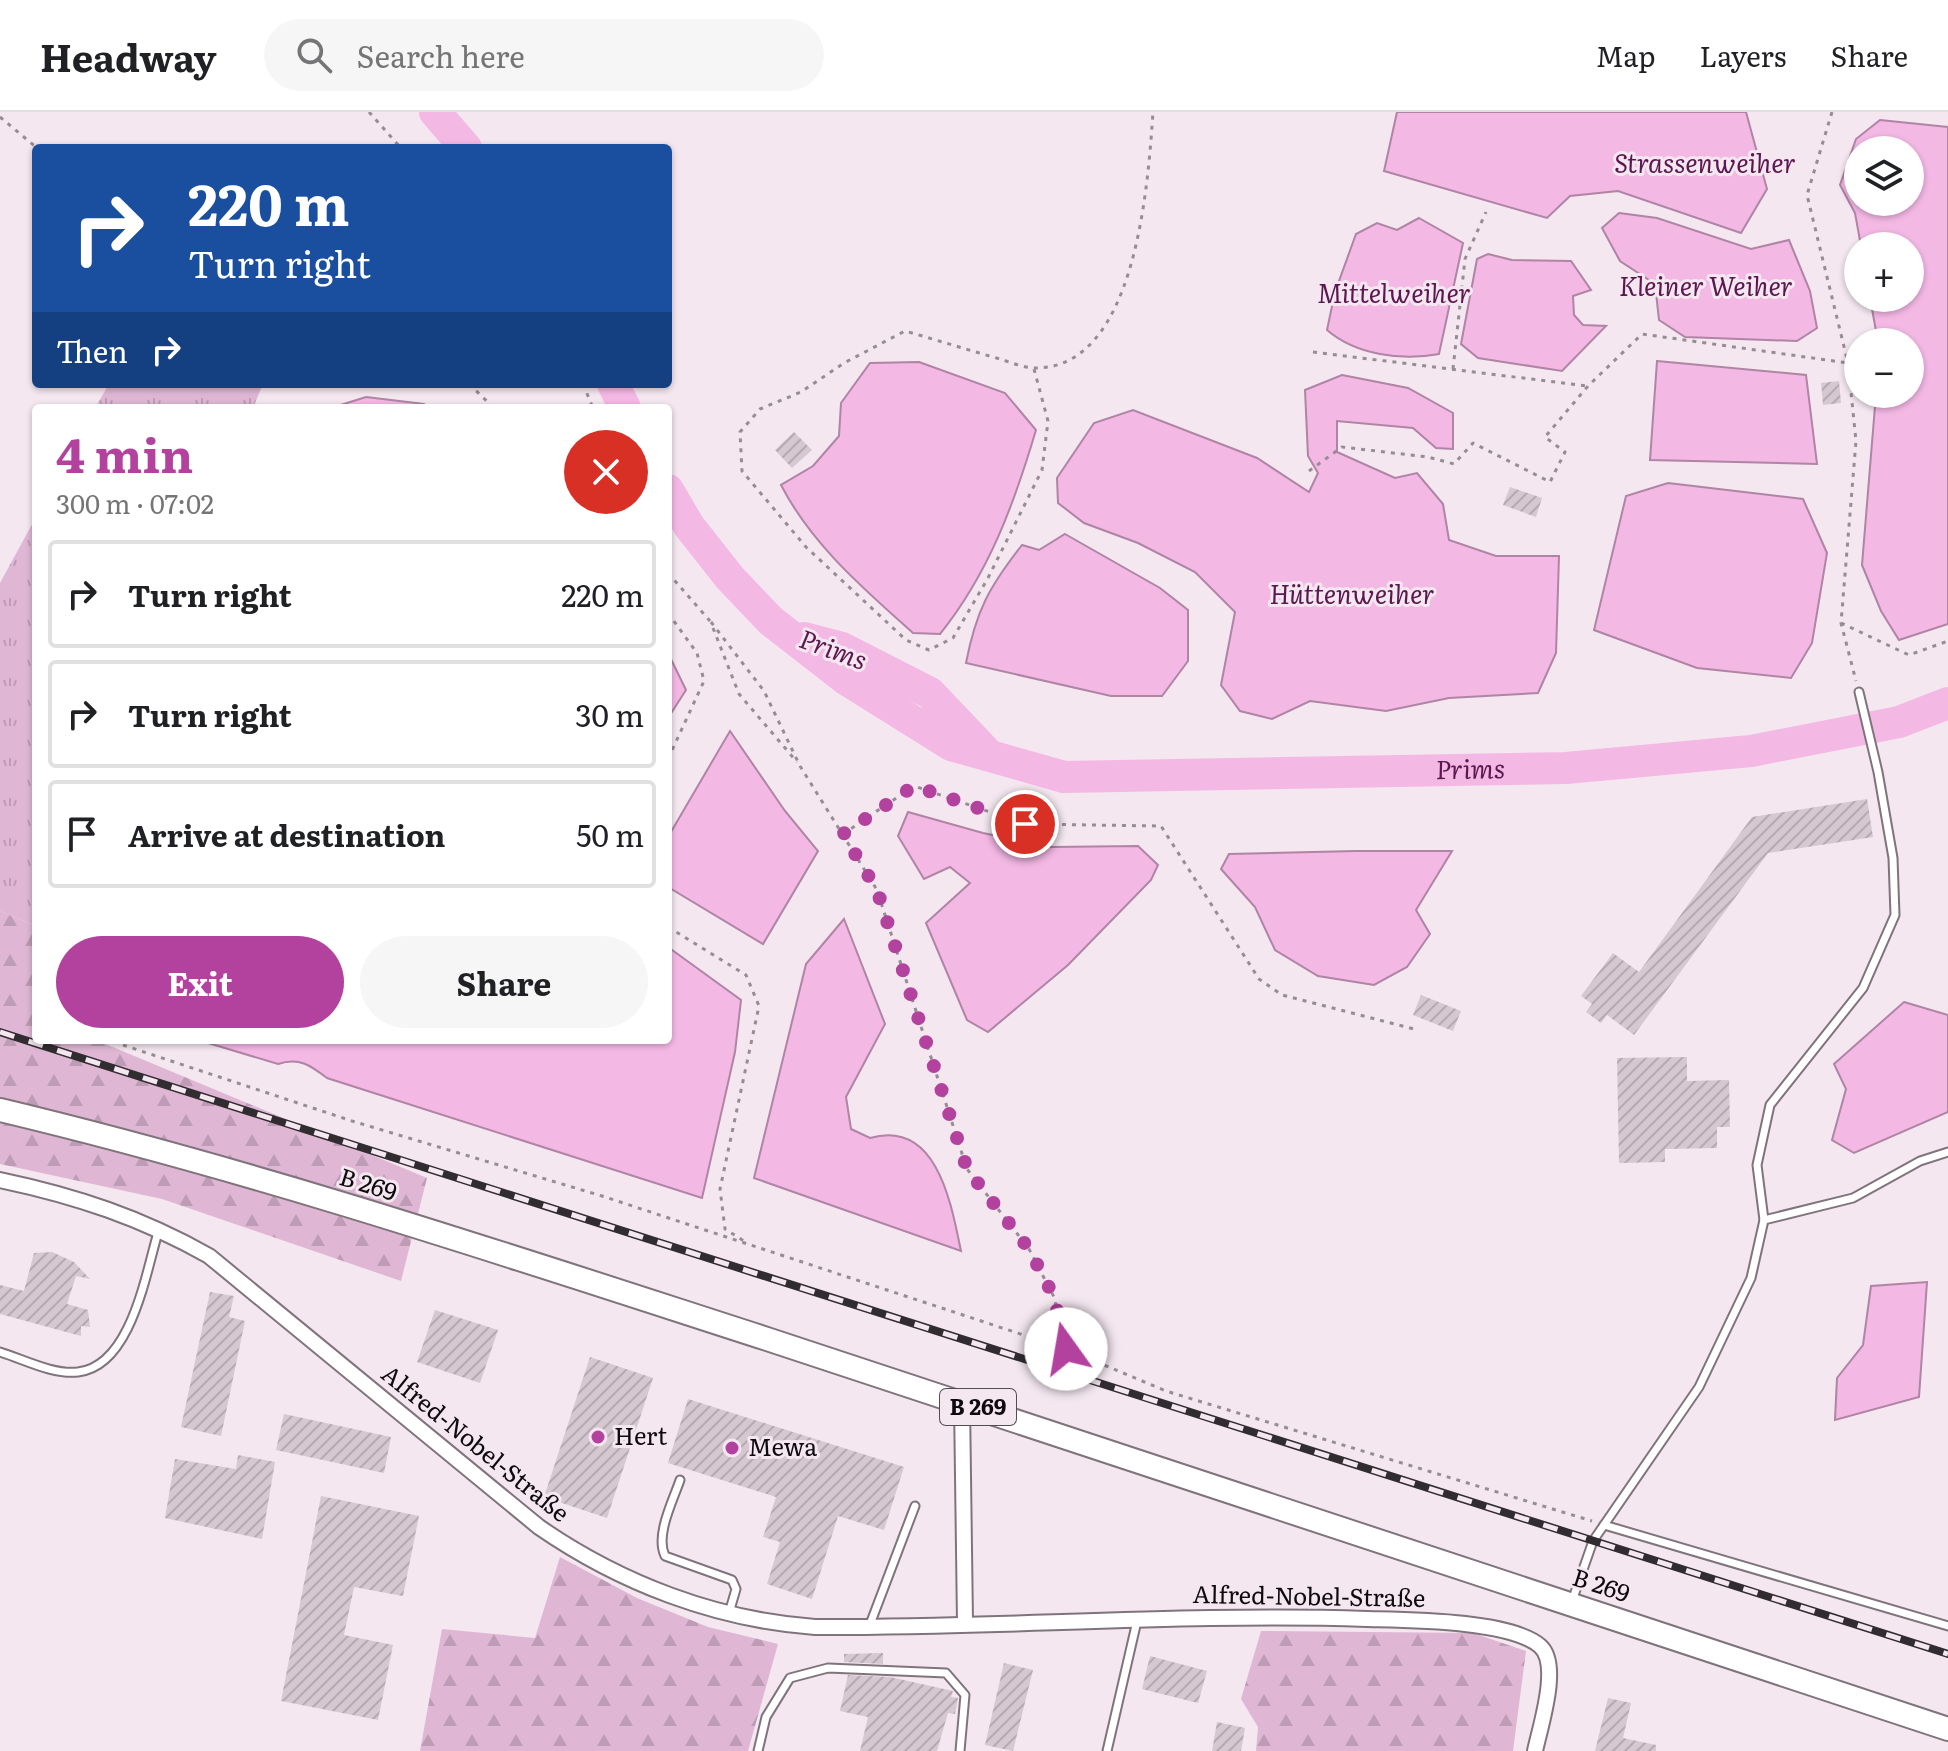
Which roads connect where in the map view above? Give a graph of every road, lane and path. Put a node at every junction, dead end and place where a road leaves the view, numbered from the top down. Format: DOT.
graph roads {
  1 [pos="369,112"];
  2 [pos="1153,112"];
  3 [pos="1832,112"];
  4 [pos="0,117"];
  5 [pos="32,144"];
  6 [pos="397,144"];
  7 [pos="1486,212"];
  8 [pos="1844,347"];
  9 [pos="1313,352"];
  10 [pos="1844,362"];
  11 [pos="1034,369"];
  12 [pos="1453,369"];
  13 [pos="1588,386"];
  14 [pos="473,388"];
  15 [pos="490,404"];
  16 [pos="1853,408"];
  17 [pos="1309,471"];
  18 [pos="672,578"];
  19 [pos="672,619"];
  20 [pos="711,622"];
  21 [pos="1841,623"];
  22 [pos="1948,641"];
  23 [pos="1859,692"];
  24 [pos="672,750"];
  25 [pos="800,766"];
  26 [pos="843,834"];
  27 [pos="672,929"];
  28 [pos="1418,1030"];
  29 [pos="123,1045"];
  30 [pos="0,1110"];
  31 [pos="1948,1152"];
  32 [pos="0,1180"];
  33 [pos="1764,1220"];
  34 [pos="160,1227"];
  35 [pos="750,1245"];
  36 [pos="1066,1349"];
  37 [pos="0,1352"];
  38 [pos="962,1402"];
  39 [pos="680,1480"];
  40 [pos="915,1506"];
  41 [pos="1604,1525"];
  42 [pos="1571,1603"];
  43 [pos="729,1613"];
  44 [pos="1137,1618"];
  45 [pos="965,1622"];
  46 [pos="1948,1626"];
  47 [pos="869,1627"];
  48 [pos="1948,1729"];
  49 [pos="758,1751"];
  50 [pos="960,1751"];
  51 [pos="1107,1751"];
  52 [pos="1535,1751"];
  1 -- 6 [label="path"];
  2 -- 11 [label="path"];
  3 -- 8 [label="path"];
  4 -- 5 [label="path"];
  7 -- 12 [label="path"];
  9 -- 12 [label="path"];
  10 -- 13 [label="path"];
  11 -- 11 [label="path"];
  12 -- 13 [label="path"];
  13 -- 17 [label="path"];
  14 -- 15 [label="path"];
  16 -- 21 [label="path"];
  18 -- 20 [label="path"];
  19 -- 24 [label="path"];
  20 -- 25 [label="path"];
  20 -- 25 [label="path"];
  21 -- 22 [label="path"];
  21 -- 23 [label="path"];
  23 -- 33 [label="lane"];
  25 -- 26 [label="path"];
  26 -- 28 [label="path"];
  26 -- 36 [label="path"];
  27 -- 35 [label="path"];
  29 -- 35 [label="path"];
  30 -- 38 [label="main road, B 269 / B 269"];
  31 -- 33 [label="lane"];
  32 -- 34 [label="street, Alfred-Nobel-Straße"];
  33 -- 41 [label="lane"];
  34 -- 37 [label="lane"];
  34 -- 43 [label="street, Alfred-Nobel-Straße"];
  35 -- 36 [label="path"];
  36 -- 41 [label="path"];
  38 -- 42 [label="main road, B 269 / B 269"];
  38 -- 45 [label="street"];
  39 -- 43 [label="lane"];
  40 -- 47 [label="lane"];
  41 -- 42 [label="lane"];
  41 -- 46 [label="lane"];
  42 -- 48 [label="main road, B 269 / B 269"];
  43 -- 47 [label="street, Alfred-Nobel-Straße"];
  44 -- 45 [label="street, Alfred-Nobel-Straße"];
  44 -- 51 [label="lane"];
  44 -- 52 [label="street, Alfred-Nobel-Straße"];
  45 -- 47 [label="street, Alfred-Nobel-Straße"];
  49 -- 50 [label="lane"];
}
